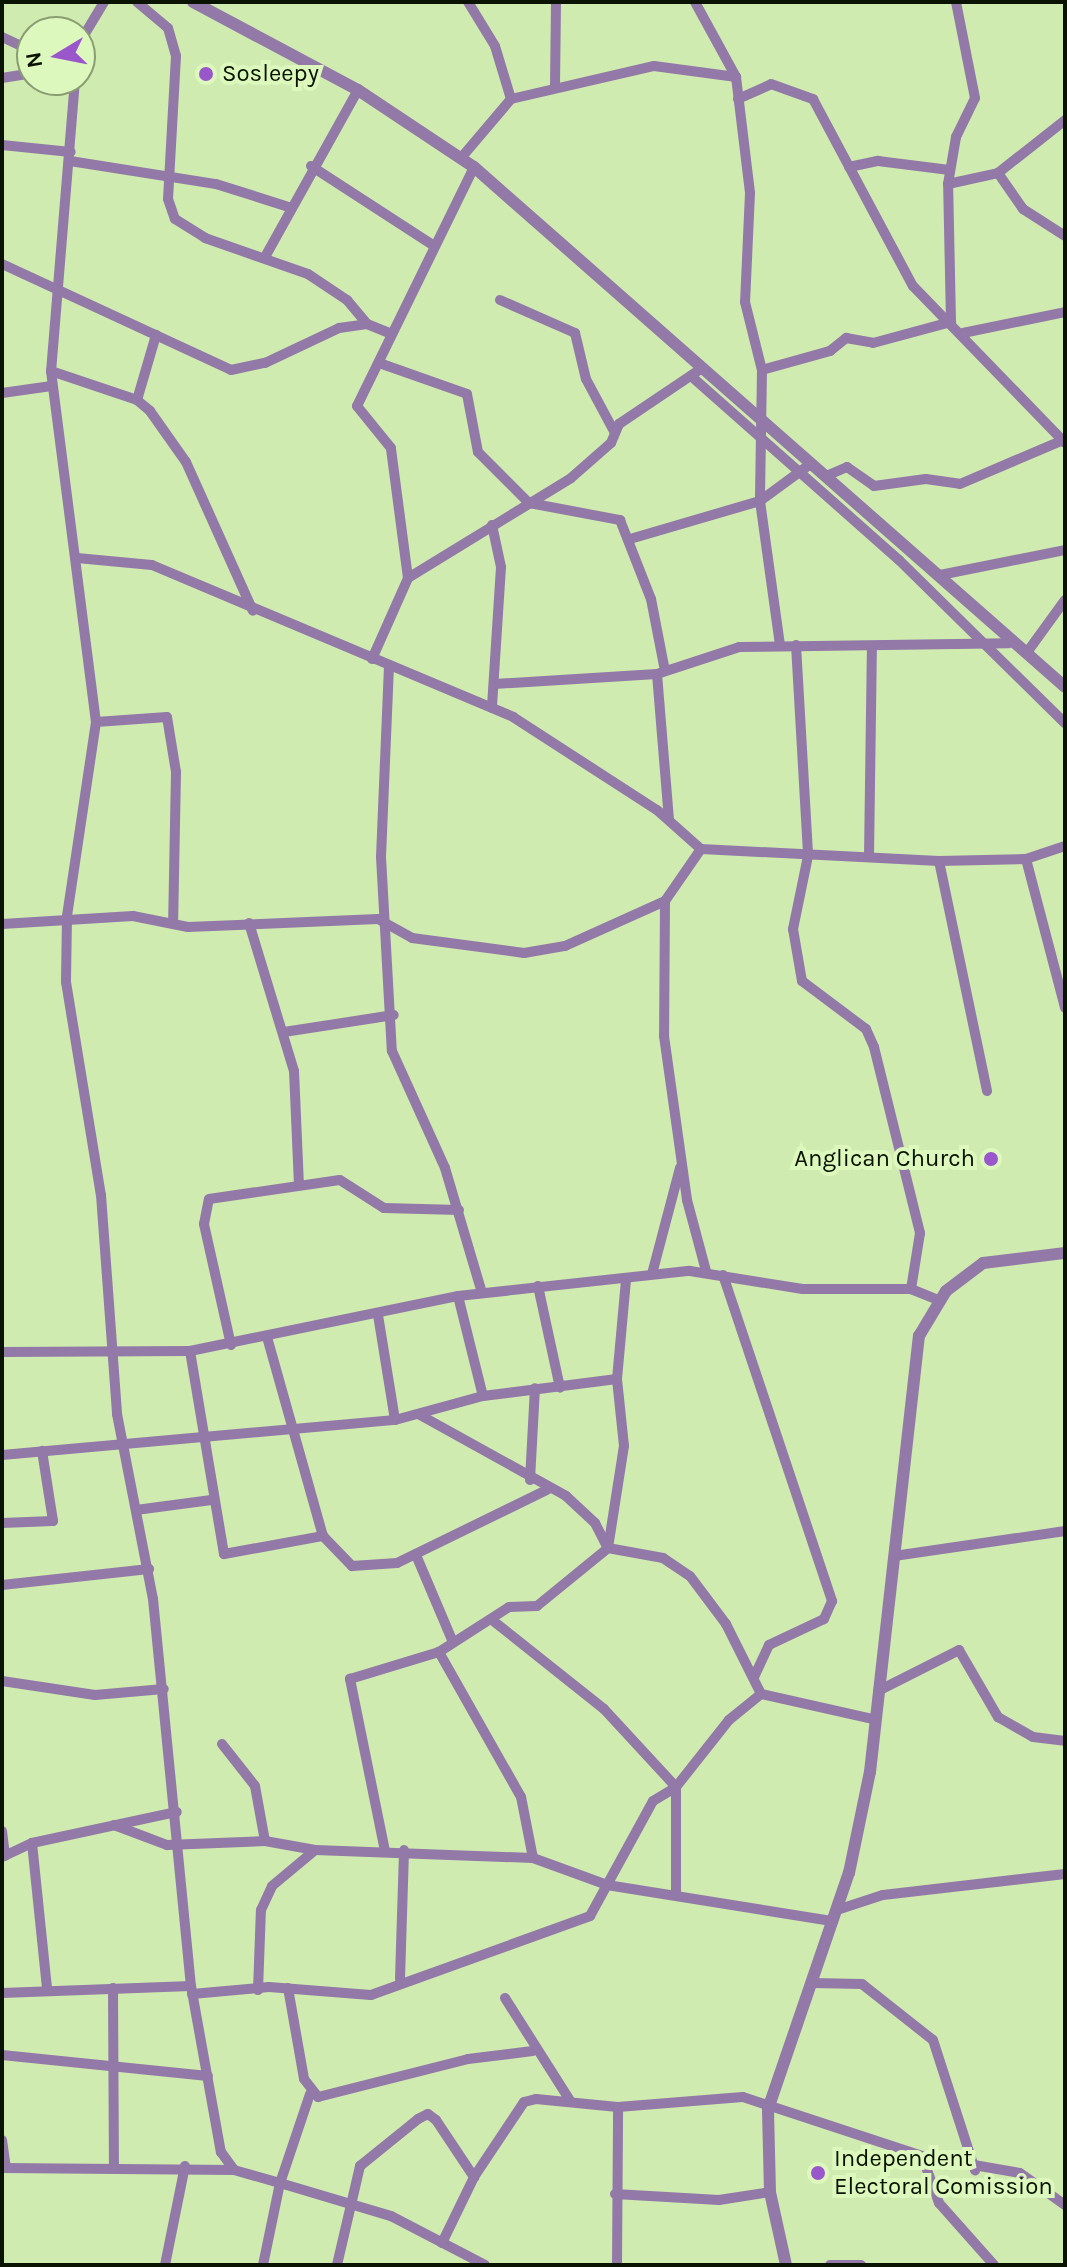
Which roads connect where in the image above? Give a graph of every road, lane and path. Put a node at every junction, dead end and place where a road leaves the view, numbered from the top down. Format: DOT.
graph roads {
  1 [pos="137,2"];
  2 [pos="193,2"];
  3 [pos="468,2"];
  4 [pos="556,2"];
  5 [pos="956,2"];
  6 [pos="696,3"];
  7 [pos="736,77"];
  8 [pos="555,85"];
  9 [pos="358,90"];
  10 [pos="74,96"];
  11 [pos="511,99"];
  12 [pos="738,99"];
  13 [pos="1065,120"];
  14 [pos="2,145"];
  15 [pos="71,156"];
  16 [pos="461,158"];
  17 [pos="311,166"];
  18 [pos="474,167"];
  19 [pos="849,167"];
  20 [pos="949,170"];
  21 [pos="998,173"];
  22 [pos="169,174"];
  23 [pos="948,184"];
  24 [pos="289,207"];
  25 [pos="1065,236"];
  26 [pos="434,246"];
  27 [pos="265,257"];
  28 [pos="2,264"];
  29 [pos="55,288"];
  30 [pos="500,300"];
  31 [pos="1065,312"];
  32 [pos="951,322"];
  33 [pos="367,324"];
  34 [pos="389,333"];
  35 [pos="963,333"];
  36 [pos="156,335"];
  37 [pos="382,364"];
  38 [pos="702,368"];
  39 [pos="762,370"];
  40 [pos="51,371"];
  41 [pos="691,376"];
  42 [pos="52,386"];
  43 [pos="2,393"];
  44 [pos="137,400"];
  45 [pos="757,416"];
  46 [pos="615,433"];
  47 [pos="761,435"];
  48 [pos="1064,442"];
  49 [pos="809,465"];
  50 [pos="826,476"];
  51 [pos="800,477"];
  52 [pos="760,501"];
  53 [pos="529,503"];
  54 [pos="492,525"];
  55 [pos="630,539"];
  56 [pos="1065,550"];
  57 [pos="77,558"];
  58 [pos="940,575"];
  59 [pos="408,578"];
  60 [pos="1065,600"];
  61 [pos="253,611"];
  62 [pos="1009,643"];
  63 [pos="984,644"];
  64 [pos="780,645"];
  65 [pos="796,645"];
  66 [pos="872,647"];
  67 [pos="1028,651"];
  68 [pos="372,659"];
  69 [pos="389,666"];
  70 [pos="661,672"];
  71 [pos="494,684"];
  72 [pos="1065,687"];
  73 [pos="492,708"];
  74 [pos="96,722"];
  75 [pos="1065,723"];
  76 [pos="669,819"];
  77 [pos="1065,846"];
  78 [pos="701,849"];
  79 [pos="808,856"];
  80 [pos="869,856"];
  81 [pos="1026,859"];
  82 [pos="939,861"];
  83 [pos="665,901"];
  84 [pos="67,917"];
  85 [pos="173,923"];
  86 [pos="249,923"];
  87 [pos="2,924"];
  88 [pos="386,925"];
  89 [pos="1065,1008"];
  90 [pos="394,1015"];
  91 [pos="284,1032"];
  92 [pos="987,1091"];
  93 [pos="681,1166"];
  94 [pos="299,1184"];
  95 [pos="459,1210"];
  96 [pos="1065,1253"];
  97 [pos="706,1271"];
  98 [pos="652,1274"];
  99 [pos="723,1275"];
  100 [pos="626,1280"];
  101 [pos="538,1286"];
  102 [pos="911,1289"];
  103 [pos="482,1293"];
  104 [pos="458,1296"];
  105 [pos="938,1300"];
  106 [pos="378,1315"];
  107 [pos="267,1337"];
  108 [pos="231,1345"];
  109 [pos="114,1351"];
  110 [pos="190,1351"];
  111 [pos="2,1352"];
  112 [pos="617,1379"];
  113 [pos="535,1388"];
  114 [pos="560,1388"];
  115 [pos="483,1396"];
  116 [pos="420,1415"];
  117 [pos="395,1420"];
  118 [pos="290,1429"];
  119 [pos="201,1438"];
  120 [pos="121,1445"];
  121 [pos="42,1451"];
  122 [pos="2,1455"];
  123 [pos="530,1480"];
  124 [pos="547,1490"];
  125 [pos="211,1500"];
  126 [pos="136,1510"];
  127 [pos="2,1523"];
  128 [pos="1065,1531"];
  129 [pos="323,1536"];
  130 [pos="608,1548"];
  131 [pos="416,1555"];
  132 [pos="894,1556"];
  133 [pos="149,1569"];
  134 [pos="2,1585"];
  135 [pos="491,1619"];
  136 [pos="453,1642"];
  137 [pos="439,1652"];
  138 [pos="754,1677"];
  139 [pos="2,1681"];
  140 [pos="164,1689"];
  141 [pos="878,1691"];
  142 [pos="761,1694"];
  143 [pos="873,1719"];
  144 [pos="1065,1741"];
  145 [pos="222,1744"];
  146 [pos="676,1787"];
  147 [pos="177,1812"];
  148 [pos="114,1825"];
  149 [pos="2,1831"];
  150 [pos="265,1841"];
  151 [pos="32,1843"];
  152 [pos="178,1846"];
  153 [pos="315,1850"];
  154 [pos="404,1850"];
  155 [pos="385,1851"];
  156 [pos="3,1857"];
  157 [pos="533,1858"];
  158 [pos="1063,1875"];
  159 [pos="607,1885"];
  160 [pos="676,1894"];
  161 [pos="835,1916"];
  162 [pos="400,1979"];
  163 [pos="812,1983"];
  164 [pos="47,1988"];
  165 [pos="113,1988"];
  166 [pos="288,1988"];
  167 [pos="192,1990"];
  168 [pos="258,1990"];
  169 [pos="2,1993"];
  170 [pos="505,1998"];
  171 [pos="533,2051"];
  172 [pos="2,2055"];
  173 [pos="116,2064"];
  174 [pos="208,2076"];
  175 [pos="310,2094"];
  176 [pos="569,2099"];
  177 [pos="618,2107"];
  178 [pos="768,2109"];
  179 [pos="2,2140"];
  180 [pos="922,2156"];
  181 [pos="114,2164"];
  182 [pos="185,2166"];
  183 [pos="4,2168"];
  184 [pos="234,2170"];
  185 [pos="975,2170"];
  186 [pos="474,2177"];
  187 [pos="280,2183"];
  188 [pos="770,2192"];
  189 [pos="615,2194"];
  190 [pos="347,2201"];
  191 [pos="1065,2205"];
  192 [pos="442,2243"];
  193 [pos="165,2265"];
  194 [pos="263,2265"];
  195 [pos="337,2265"];
  196 [pos="485,2265"];
  197 [pos="617,2265"];
  198 [pos="786,2265"];
  199 [pos="830,2265"];
  200 [pos="861,2265"];
  201 [pos="994,2265"];
  1 -- 22 [label="street"];
  2 -- 9 [label="street"];
  3 -- 11 [label="street"];
  4 -- 8 [label="street"];
  5 -- 20 [label="street"];
  6 -- 7 [label="street"];
  7 -- 8 [label="street"];
  7 -- 12 [label="street"];
  8 -- 11 [label="street"];
  9 -- 16 [label="street"];
  9 -- 17 [label="street"];
  10 -- 15 [label="street"];
  11 -- 16 [label="street"];
  12 -- 19 [label="street"];
  12 -- 39 [label="street"];
  13 -- 21 [label="street"];
  14 -- 15 [label="street"];
  15 -- 22 [label="street"];
  15 -- 29 [label="street"];
  16 -- 18 [label="street"];
  17 -- 24 [label="street"];
  17 -- 26 [label="street"];
  18 -- 26 [label="street"];
  18 -- 38 [label="street"];
  19 -- 20 [label="street"];
  19 -- 32 [label="street"];
  20 -- 23 [label="street"];
  21 -- 23 [label="street"];
  21 -- 25 [label="street"];
  22 -- 24 [label="street"];
  22 -- 27 [label="street"];
  23 -- 32 [label="street"];
  24 -- 27 [label="street"];
  26 -- 34 [label="street"];
  27 -- 33 [label="street"];
  28 -- 29 [label="street"];
  29 -- 36 [label="street"];
  29 -- 40 [label="street"];
  30 -- 46 [label="street"];
  31 -- 35 [label="street"];
  32 -- 35 [label="street"];
  32 -- 39 [label="street"];
  33 -- 34 [label="street"];
  33 -- 36 [label="street"];
  34 -- 37 [label="street"];
  35 -- 48 [label="street"];
  36 -- 44 [label="street"];
  37 -- 53 [label="street"];
  37 -- 59 [label="street"];
  38 -- 41 [label="street"];
  38 -- 45 [label="street"];
  39 -- 45 [label="street"];
  40 -- 42 [label="street"];
  40 -- 44 [label="street"];
  41 -- 46 [label="street"];
  41 -- 47 [label="street"];
  42 -- 43 [label="street"];
  42 -- 57 [label="street"];
  44 -- 61 [label="street"];
  45 -- 47 [label="street"];
  45 -- 49 [label="street"];
  46 -- 53 [label="street"];
  47 -- 51 [label="street"];
  47 -- 52 [label="street"];
  48 -- 50 [label="street"];
  49 -- 50 [label="street"];
  49 -- 51 [label="street"];
  50 -- 58 [label="street"];
  51 -- 52 [label="street"];
  51 -- 63 [label="street"];
  52 -- 55 [label="street"];
  52 -- 64 [label="street"];
  53 -- 54 [label="street"];
  53 -- 55 [label="street"];
  54 -- 59 [label="street"];
  54 -- 71 [label="street"];
  55 -- 70 [label="street"];
  56 -- 58 [label="street"];
  57 -- 61 [label="street"];
  57 -- 74 [label="street"];
  58 -- 62 [label="street"];
  59 -- 68 [label="street"];
  60 -- 67 [label="street"];
  61 -- 68 [label="street"];
  62 -- 63 [label="street"];
  62 -- 67 [label="street"];
  63 -- 66 [label="street"];
  63 -- 75 [label="street"];
  64 -- 65 [label="street"];
  64 -- 70 [label="street"];
  65 -- 66 [label="street"];
  65 -- 79 [label="street"];
  66 -- 80 [label="street"];
  67 -- 72 [label="street"];
  68 -- 69 [label="street"];
  69 -- 73 [label="street"];
  69 -- 88 [label="street"];
  70 -- 71 [label="street"];
  70 -- 76 [label="street"];
  71 -- 73 [label="street"];
  73 -- 76 [label="street"];
  74 -- 84 [label="street"];
  74 -- 85 [label="street"];
  76 -- 78 [label="street"];
  77 -- 81 [label="street"];
  78 -- 79 [label="street"];
  78 -- 83 [label="street"];
  79 -- 80 [label="street"];
  79 -- 102 [label="street"];
  80 -- 82 [label="street"];
  81 -- 82 [label="street"];
  81 -- 89 [label="street"];
  82 -- 92 [label="street"];
  83 -- 88 [label="street"];
  83 -- 93 [label="street"];
  84 -- 85 [label="street"];
  84 -- 87 [label="street"];
  84 -- 109 [label="street"];
  85 -- 86 [label="street"];
  86 -- 88 [label="street"];
  86 -- 91 [label="street"];
  88 -- 90 [label="street"];
  90 -- 91 [label="street"];
  90 -- 95 [label="street"];
  91 -- 94 [label="street"];
  93 -- 97 [label="street"];
  93 -- 98 [label="street"];
  94 -- 95 [label="street"];
  94 -- 108 [label="street"];
  95 -- 103 [label="street"];
  96 -- 105 [label="street"];
  97 -- 98 [label="street"];
  97 -- 99 [label="street"];
  98 -- 100 [label="street"];
  99 -- 102 [label="street"];
  99 -- 138 [label="street"];
  100 -- 101 [label="street"];
  100 -- 112 [label="street"];
  101 -- 103 [label="street"];
  101 -- 114 [label="street"];
  102 -- 105 [label="street"];
  103 -- 104 [label="street"];
  104 -- 106 [label="street"];
  104 -- 115 [label="street"];
  105 -- 132 [label="street"];
  106 -- 107 [label="street"];
  106 -- 117 [label="street"];
  107 -- 108 [label="street"];
  107 -- 118 [label="street"];
  108 -- 110 [label="street"];
  109 -- 110 [label="street"];
  109 -- 111 [label="street"];
  109 -- 120 [label="street"];
  110 -- 119 [label="street"];
  112 -- 114 [label="street"];
  112 -- 130 [label="street"];
  113 -- 114 [label="street"];
  113 -- 115 [label="street"];
  113 -- 123 [label="street"];
  115 -- 116 [label="street"];
  116 -- 117 [label="street"];
  116 -- 123 [label="street"];
  117 -- 118 [label="street"];
  118 -- 119 [label="street"];
  118 -- 129 [label="street"];
  119 -- 120 [label="street"];
  119 -- 125 [label="street"];
  120 -- 121 [label="street"];
  120 -- 126 [label="street"];
  121 -- 122 [label="street"];
  121 -- 127 [label="street"];
  123 -- 124 [label="street"];
  124 -- 130 [label="street"];
  124 -- 131 [label="street"];
  125 -- 126 [label="street"];
  125 -- 129 [label="street"];
  126 -- 133 [label="street"];
  128 -- 132 [label="street"];
  129 -- 131 [label="street"];
  130 -- 135 [label="street"];
  130 -- 138 [label="street"];
  131 -- 136 [label="street"];
  132 -- 141 [label="street"];
  133 -- 134 [label="street"];
  133 -- 140 [label="street"];
  135 -- 136 [label="street"];
  135 -- 146 [label="street"];
  136 -- 137 [label="street"];
  137 -- 155 [label="street"];
  137 -- 157 [label="street"];
  138 -- 142 [label="street"];
  139 -- 140 [label="street"];
  140 -- 147 [label="street"];
  141 -- 143 [label="street"];
  141 -- 144 [label="street"];
  142 -- 143 [label="street"];
  142 -- 146 [label="street"];
  143 -- 161 [label="street"];
  145 -- 150 [label="street"];
  146 -- 159 [label="street"];
  146 -- 160 [label="street"];
  147 -- 148 [label="street"];
  147 -- 152 [label="street"];
  148 -- 151 [label="street"];
  148 -- 152 [label="street"];
  149 -- 156 [label="street"];
  150 -- 152 [label="street"];
  150 -- 153 [label="street"];
  151 -- 156 [label="street"];
  151 -- 164 [label="street"];
  152 -- 167 [label="street"];
  153 -- 155 [label="street"];
  153 -- 168 [label="street"];
  154 -- 155 [label="street"];
  154 -- 157 [label="street"];
  154 -- 162 [label="street"];
  157 -- 159 [label="street"];
  158 -- 161 [label="street"];
  159 -- 160 [label="street"];
  159 -- 162 [label="street"];
  160 -- 161 [label="street"];
  161 -- 163 [label="street"];
  162 -- 166 [label="street"];
  163 -- 178 [label="street"];
  163 -- 185 [label="street"];
  164 -- 165 [label="street"];
  164 -- 169 [label="street"];
  165 -- 167 [label="street"];
  165 -- 173 [label="street"];
  166 -- 168 [label="street"];
  166 -- 175 [label="street"];
  167 -- 168 [label="street"];
  167 -- 174 [label="street"];
  170 -- 171 [label="street"];
  171 -- 175 [label="street"];
  171 -- 176 [label="street"];
  172 -- 173 [label="street"];
  173 -- 174 [label="street"];
  173 -- 181 [label="street"];
  174 -- 184 [label="street"];
  175 -- 187 [label="street"];
  176 -- 177 [label="street"];
  176 -- 186 [label="street"];
  177 -- 178 [label="street"];
  177 -- 189 [label="street"];
  178 -- 180 [label="street"];
  178 -- 188 [label="street"];
  179 -- 183 [label="street"];
  180 -- 185 [label="street"];
  180 -- 201 [label="street"];
  181 -- 182 [label="street"];
  181 -- 183 [label="street"];
  182 -- 184 [label="street"];
  182 -- 193 [label="street"];
  184 -- 187 [label="street"];
  185 -- 191 [label="street"];
  186 -- 190 [label="street"];
  186 -- 192 [label="street"];
  187 -- 190 [label="street"];
  187 -- 194 [label="street"];
  188 -- 189 [label="street"];
  188 -- 198 [label="street"];
  189 -- 197 [label="street"];
  190 -- 192 [label="street"];
  190 -- 195 [label="street"];
  192 -- 196 [label="street"];
  199 -- 200 [label="street"];
}
